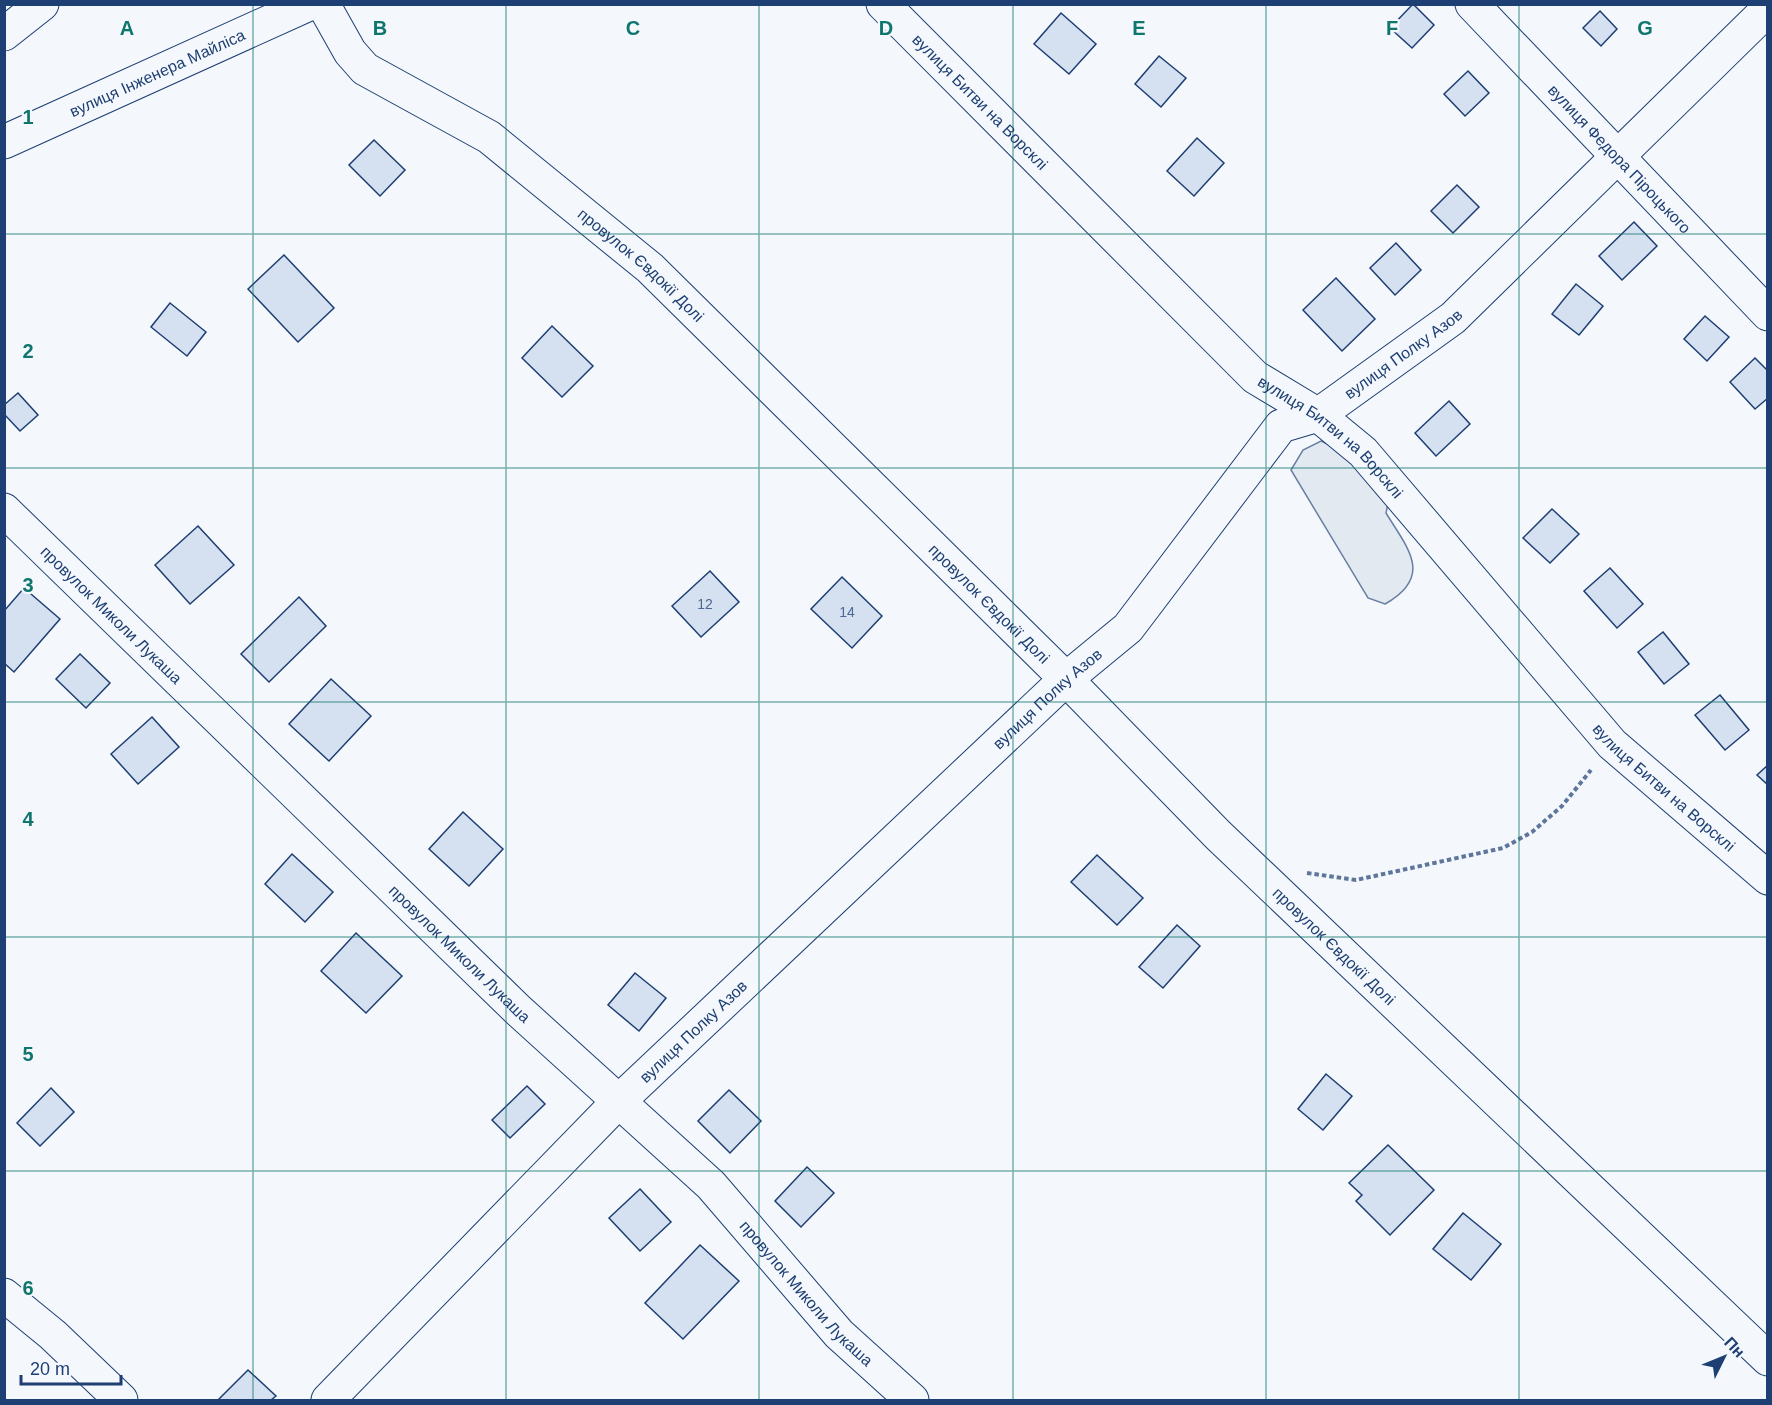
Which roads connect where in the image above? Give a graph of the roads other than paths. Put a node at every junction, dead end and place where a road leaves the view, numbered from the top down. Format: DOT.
graph roads {
  1 [pos="42,4"];
  2 [pos="309,4"];
  3 [pos="323,4"];
  4 [pos="883,4"];
  5 [pos="1472,4"];
  6 [pos="1767,9"];
  7 [pos="4,34"];
  8 [pos="4,142"];
  9 [pos="1617,155"];
  10 [pos="1767,314"];
  11 [pos="1318,415"];
  12 [pos="4,510"];
  13 [pos="1066,679"];
  14 [pos="1767,878"];
  15 [pos="617,1103"];
  16 [pos="4,1295"];
  17 [pos="1767,1359"];
  18 [pos="121,1401"];
  19 [pos="328,1401"];
  20 [pos="912,1401"];
  1 -- 7 [label="street"];
  2 -- 8 [label="street, вулиця Інженера Майліса"];
  3 -- 13 [label="street, провулок Євдокії Долі"];
  4 -- 11 [label="street, вулиця Битви на Ворсклі"];
  5 -- 9 [label="street, вулиця Федора Піроцького"];
  6 -- 9 [label="street, вулиця Полку Азов"];
  9 -- 10 [label="street, вулиця Федора Піроцького"];
  9 -- 11 [label="street, вулиця Полку Азов"];
  11 -- 13 [label="street, вулиця Полку Азов"];
  11 -- 14 [label="street, вулиця Битви на Ворсклі"];
  12 -- 15 [label="street, провулок Миколи Лукаша"];
  13 -- 15 [label="street, вулиця Полку Азов"];
  13 -- 17 [label="street, провулок Євдокії Долі"];
  15 -- 19 [label="street, вулиця Полку Азов"];
  15 -- 20 [label="street, провулок Миколи Лукаша"];
  16 -- 18 [label="street"];
}
